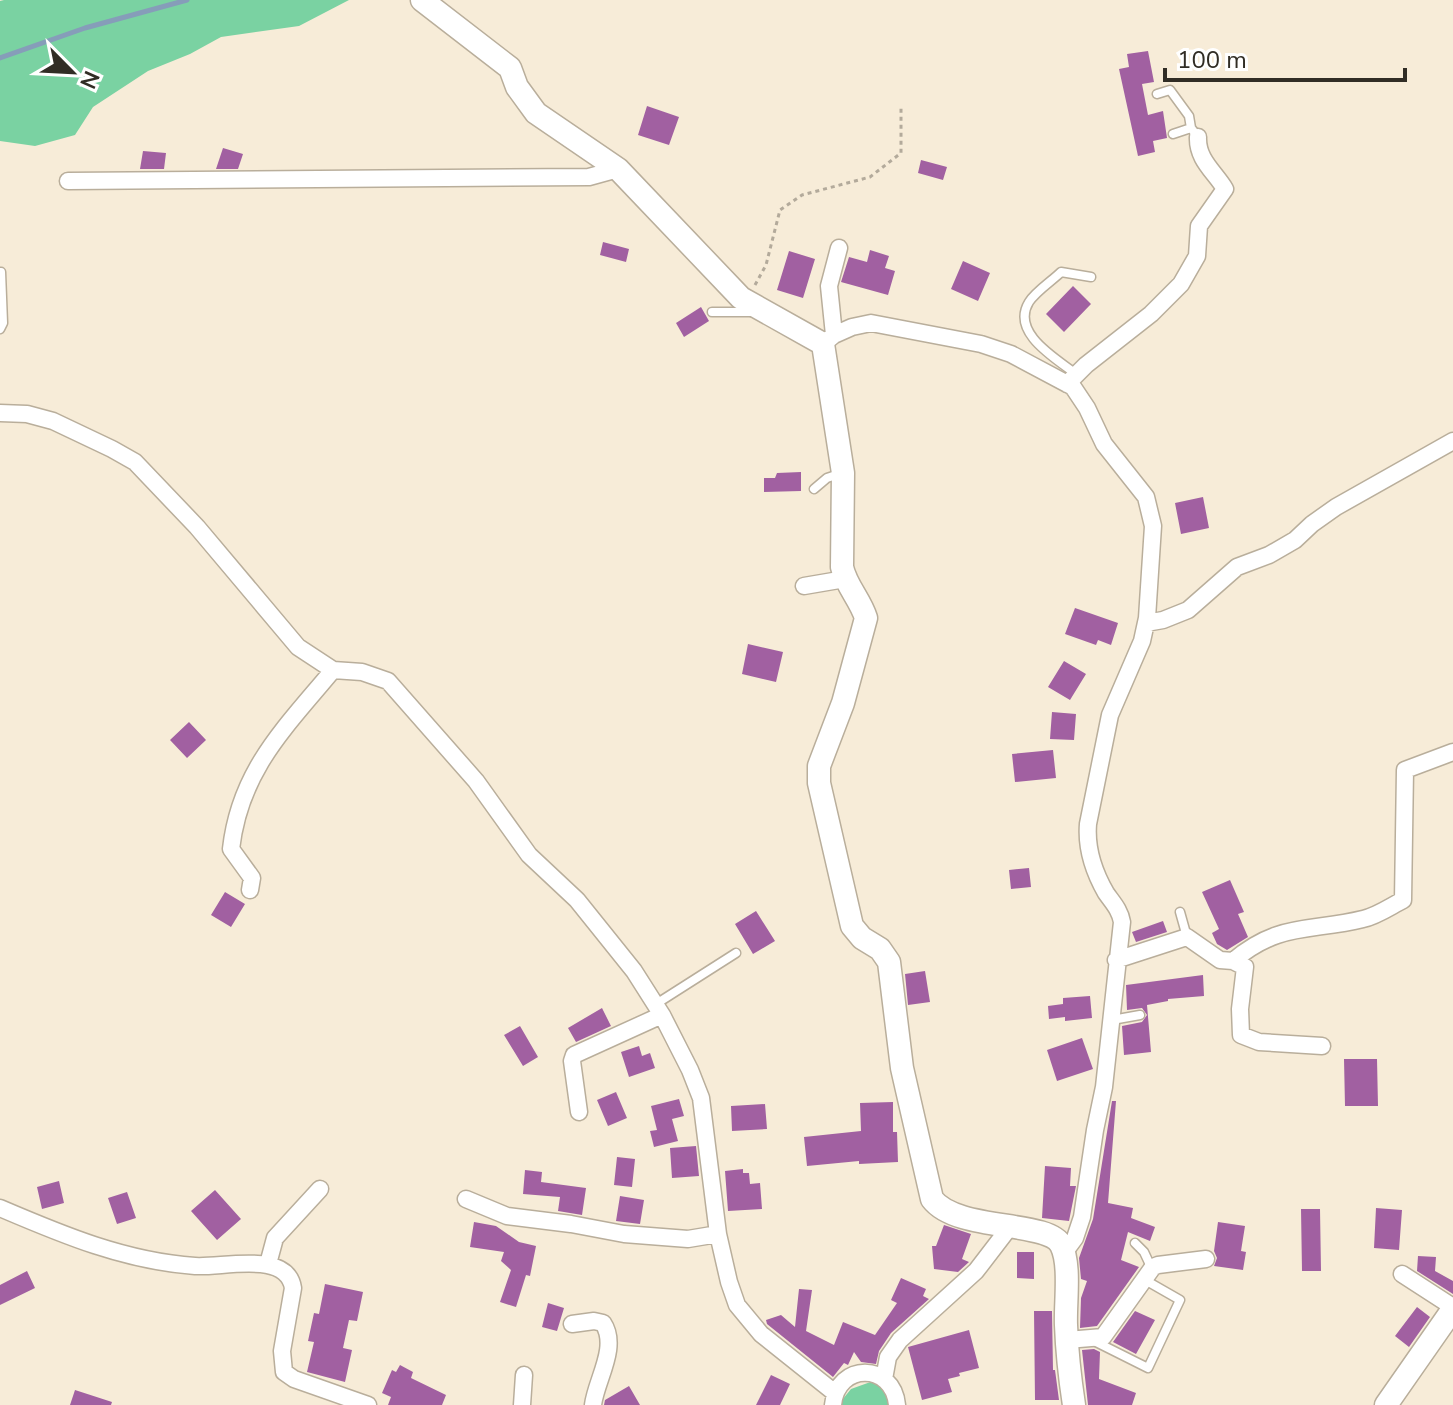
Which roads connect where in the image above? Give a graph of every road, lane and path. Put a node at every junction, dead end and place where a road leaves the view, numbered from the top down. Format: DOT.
graph roads {
  1 [pos="422,0"];
  2 [pos="1157,94"];
  3 [pos="901,106"];
  4 [pos="1195,132"];
  5 [pos="1173,134"];
  6 [pos="618,169"];
  7 [pos="68,181"];
  8 [pos="839,248"];
  9 [pos="1,272"];
  10 [pos="1091,277"];
  11 [pos="754,307"];
  12 [pos="712,312"];
  13 [pos="0,329"];
  14 [pos="828,339"];
  15 [pos="1072,379"];
  16 [pos="0,413"];
  17 [pos="1453,441"];
  18 [pos="843,473"];
  19 [pos="814,489"];
  20 [pos="845,579"];
  21 [pos="804,586"];
  22 [pos="1146,623"];
  23 [pos="333,670"];
  24 [pos="1453,752"];
  25 [pos="250,890"];
  26 [pos="1180,912"];
  27 [pos="1187,937"];
  28 [pos="736,953"];
  29 [pos="1116,960"];
  30 [pos="1233,961"];
  31 [pos="658,1010"];
  32 [pos="1140,1015"];
  33 [pos="1111,1020"];
  34 [pos="1322,1046"];
  35 [pos="579,1112"];
  36 [pos="320,1189"];
  37 [pos="466,1199"];
  38 [pos="0,1208"];
  39 [pos="1009,1228"];
  40 [pos="718,1234"];
  41 [pos="1135,1243"];
  42 [pos="1064,1253"];
  43 [pos="1206,1259"];
  44 [pos="268,1264"];
  45 [pos="1402,1274"];
  46 [pos="1148,1275"];
  47 [pos="1453,1308"];
  48 [pos="572,1324"];
  49 [pos="1067,1340"];
  50 [pos="1091,1340"];
  51 [pos="524,1375"];
  52 [pos="884,1379"];
  53 [pos="834,1399"];
  54 [pos="368,1405"];
  55 [pos="522,1405"];
  56 [pos="593,1405"];
  57 [pos="897,1405"];
  58 [pos="1074,1405"];
  59 [pos="1386,1405"];
  1 -- 6 [label="street"];
  2 -- 4 [label="lane"];
  3 -- 11 [label="path"];
  4 -- 5 [label="lane"];
  4 -- 15 [label="street"];
  6 -- 7 [label="street"];
  6 -- 11 [label="street"];
  8 -- 14 [label="street"];
  9 -- 13 [label="lane"];
  10 -- 15 [label="lane"];
  11 -- 12 [label="lane"];
  11 -- 14 [label="street"];
  14 -- 15 [label="street"];
  14 -- 18 [label="street"];
  15 -- 22 [label="street"];
  16 -- 23 [label="street"];
  17 -- 22 [label="street"];
  18 -- 19 [label="lane"];
  18 -- 20 [label="street"];
  20 -- 21 [label="street"];
  20 -- 39 [label="street"];
  22 -- 29 [label="street"];
  23 -- 25 [label="street"];
  23 -- 31 [label="street"];
  24 -- 30 [label="street"];
  26 -- 27 [label="lane"];
  27 -- 29 [label="street"];
  27 -- 30 [label="street"];
  28 -- 31 [label="lane"];
  29 -- 33 [label="street"];
  30 -- 34 [label="street"];
  31 -- 35 [label="street"];
  31 -- 40 [label="street"];
  32 -- 33 [label="lane"];
  33 -- 42 [label="street"];
  36 -- 44 [label="street"];
  37 -- 40 [label="street"];
  38 -- 44 [label="street"];
  39 -- 42 [label="street"];
  39 -- 52 [label="street"];
  40 -- 53 [label="street"];
  41 -- 46 [label="lane"];
  42 -- 49 [label="street"];
  43 -- 46 [label="street"];
  44 -- 54 [label="street"];
  45 -- 47 [label="street"];
  46 -- 50 [label="street"];
  46 -- 50 [label="lane"];
  47 -- 59 [label="street"];
  48 -- 56 [label="street"];
  49 -- 50 [label="street"];
  49 -- 58 [label="street"];
  51 -- 55 [label="street"];
  52 -- 53 [label="street"];
  52 -- 57 [label="street"];
}
